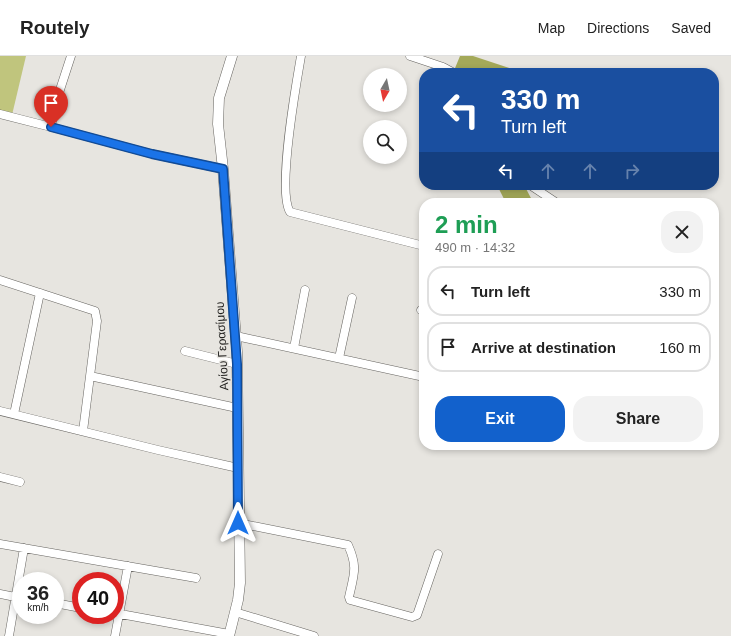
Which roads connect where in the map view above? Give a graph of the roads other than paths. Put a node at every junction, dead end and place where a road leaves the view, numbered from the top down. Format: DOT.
graph roads {
  1 [pos="70,56"];
  2 [pos="232,56"];
  3 [pos="301,56"];
  4 [pos="410,56"];
  5 [pos="445,68"];
  6 [pos="0,114"];
  7 [pos="51,127"];
  8 [pos="223,169"];
  9 [pos="537,190"];
  10 [pos="549,198"];
  11 [pos="419,245"];
  12 [pos="0,280"];
  13 [pos="305,290"];
  14 [pos="40,293"];
  15 [pos="352,298"];
  16 [pos="236,336"];
  17 [pos="294,348"];
  18 [pos="185,351"];
  19 [pos="339,358"];
  20 [pos="237,364"];
  21 [pos="90,376"];
  22 [pos="419,376"];
  23 [pos="237,408"];
  24 [pos="0,411"];
  25 [pos="14,414"];
  26 [pos="83,431"];
  27 [pos="238,468"];
  28 [pos="0,477"];
  29 [pos="20,482"];
  30 [pos="238,523"];
  31 [pos="0,544"];
  32 [pos="24,548"];
  33 [pos="438,554"];
  34 [pos="128,566"];
  35 [pos="21,572"];
  36 [pos="196,578"];
  37 [pos="124,583"];
  38 [pos="0,594"];
  39 [pos="12,596"];
  40 [pos="234,612"];
  41 [pos="124,615"];
  42 [pos="12,623"];
  43 [pos="117,624"];
  44 [pos="229,635"];
  45 [pos="9,636"];
  46 [pos="116,636"];
  47 [pos="314,636"];
  1 -- 7 [label="street"];
  2 -- 8 [label="street, Αγίου Γερασίμου"];
  3 -- 11 [label="street"];
  4 -- 5 [label="street"];
  6 -- 7 [label="street"];
  7 -- 8 [label="street"];
  8 -- 16 [label="street, Αγίου Γερασίμου"];
  9 -- 10 [label="street"];
  12 -- 14 [label="street"];
  13 -- 17 [label="street"];
  14 -- 21 [label="street"];
  14 -- 25 [label="street"];
  15 -- 19 [label="street"];
  16 -- 17 [label="street"];
  16 -- 20 [label="street, Αγίου Γερασίμου"];
  17 -- 19 [label="street"];
  18 -- 20 [label="street"];
  19 -- 22 [label="street"];
  20 -- 23 [label="street, Αγίου Γερασίμου"];
  21 -- 23 [label="street"];
  21 -- 26 [label="street"];
  23 -- 27 [label="street, Αγίου Γερασίμου"];
  24 -- 25 [label="street"];
  25 -- 26 [label="street"];
  26 -- 27 [label="street"];
  27 -- 30 [label="street, Αγίου Γερασίμου"];
  28 -- 29 [label="street"];
  30 -- 33 [label="street"];
  30 -- 40 [label="street, Αγίου Γερασίμου"];
  31 -- 32 [label="street"];
  32 -- 34 [label="street"];
  32 -- 35 [label="street"];
  34 -- 36 [label="street"];
  34 -- 37 [label="street"];
  38 -- 39 [label="street"];
  40 -- 44 [label="street, Αγίου Γερασίμου"];
  40 -- 47 [label="street"];
  41 -- 44 [label="street"];
  42 -- 45 [label="street"];
  43 -- 46 [label="street"];
}
